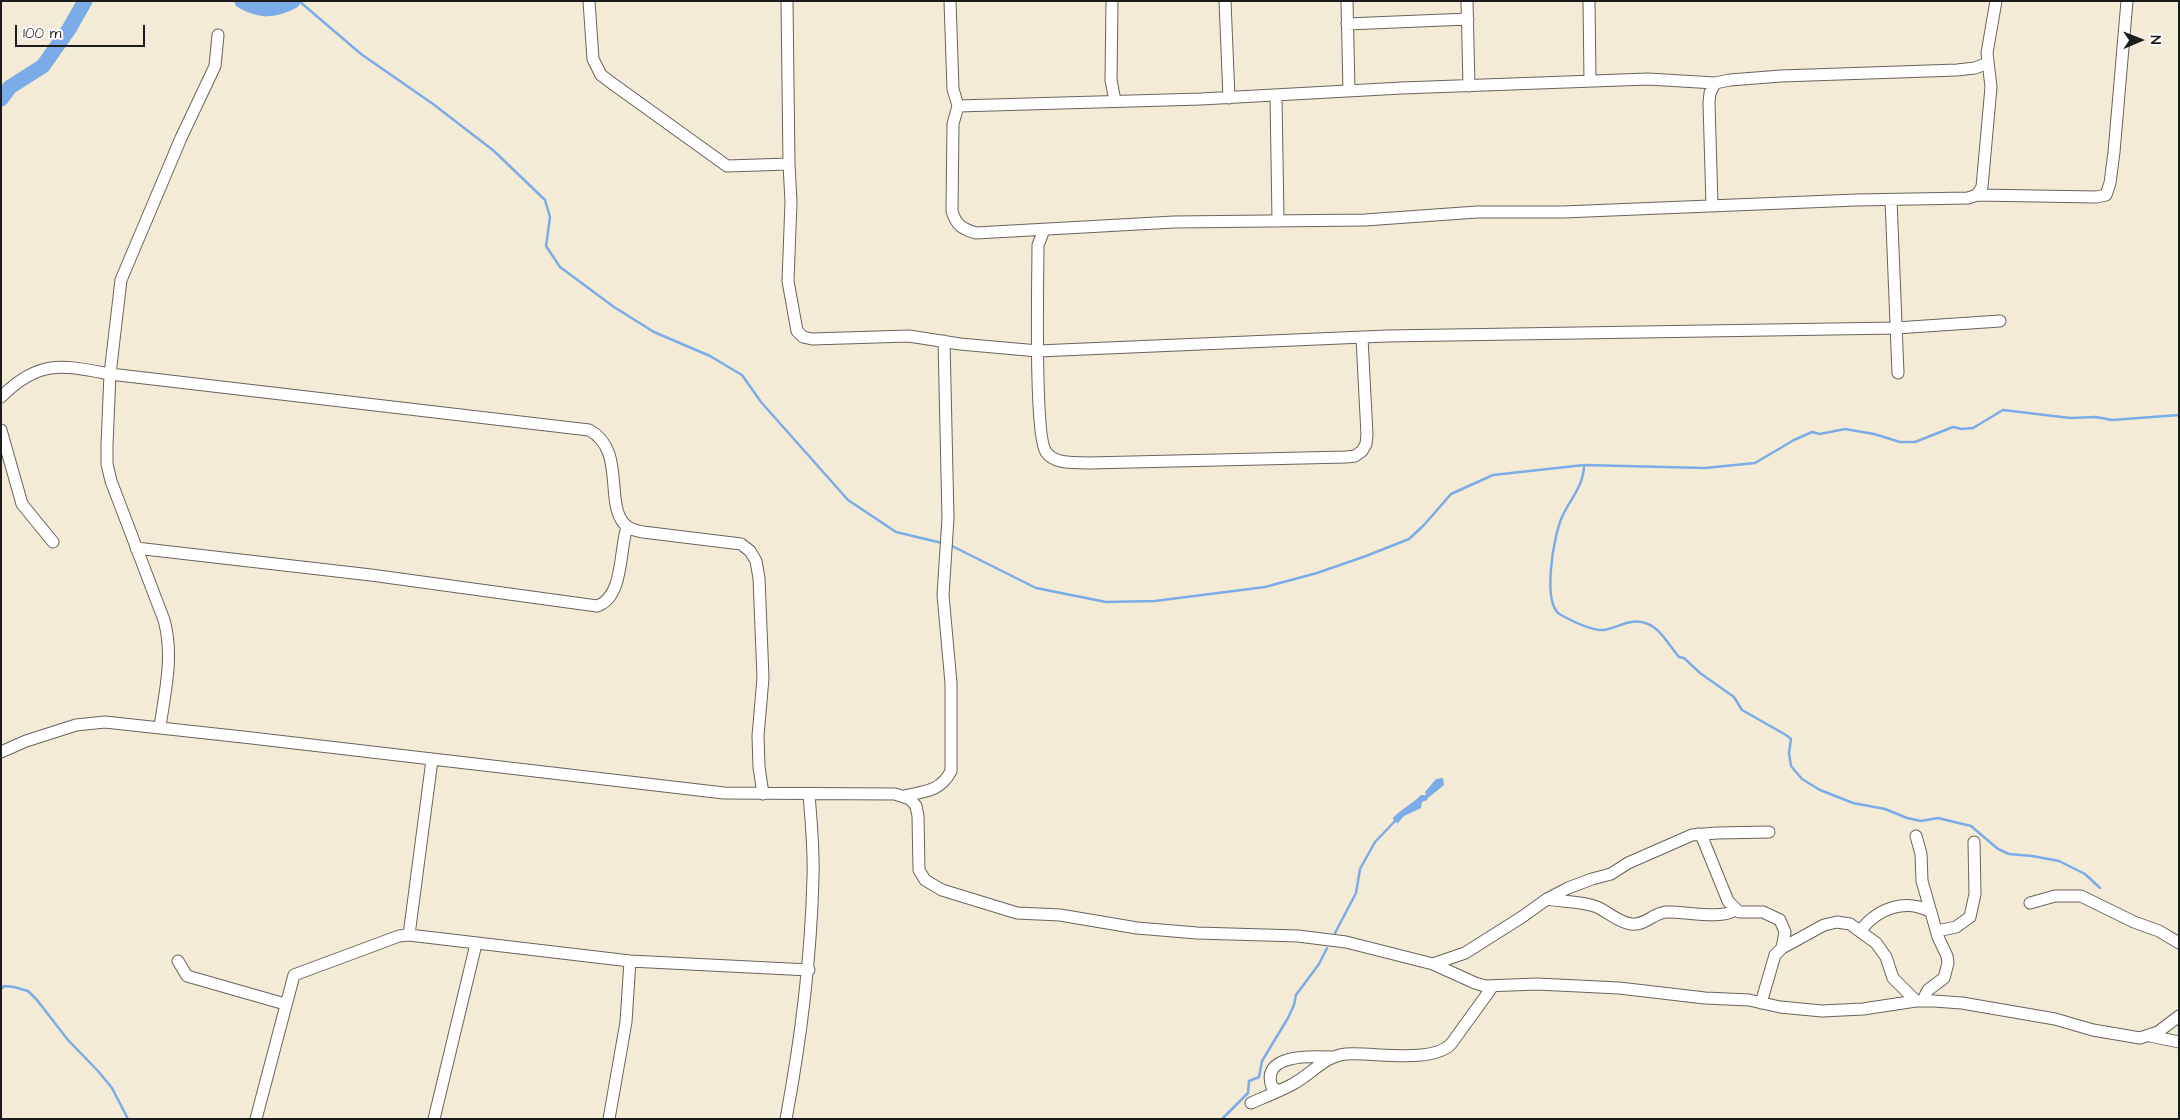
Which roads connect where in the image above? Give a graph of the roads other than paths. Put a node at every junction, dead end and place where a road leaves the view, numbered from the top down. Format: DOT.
graph roads {
  1 [pos="589,1"];
  2 [pos="787,1"];
  3 [pos="950,1"];
  4 [pos="1112,1"];
  5 [pos="1225,1"];
  6 [pos="1346,1"];
  7 [pos="1467,1"];
  8 [pos="1589,1"];
  9 [pos="1996,1"];
  10 [pos="2127,1"];
  11 [pos="1468,18"];
  12 [pos="1347,24"];
  13 [pos="218,35"];
  14 [pos="1988,64"];
  15 [pos="1590,81"];
  16 [pos="1715,84"];
  17 [pos="1469,86"];
  18 [pos="1349,91"];
  19 [pos="1276,96"];
  20 [pos="1229,98"];
  21 [pos="1115,101"];
  22 [pos="958,106"];
  23 [pos="789,164"];
  24 [pos="1977,194"];
  25 [pos="1891,200"];
  26 [pos="1712,205"];
  27 [pos="1278,220"];
  28 [pos="1044,230"];
  29 [pos="2000,322"];
  30 [pos="1896,328"];
  31 [pos="1362,338"];
  32 [pos="944,341"];
  33 [pos="1038,351"];
  34 [pos="1898,373"];
  35 [pos="110,374"];
  36 [pos="1,397"];
  37 [pos="1,430"];
  38 [pos="627,527"];
  39 [pos="53,542"];
  40 [pos="136,548"];
  41 [pos="160,727"];
  42 [pos="1,752"];
  43 [pos="432,760"];
  44 [pos="763,794"];
  45 [pos="809,794"];
  46 [pos="904,796"];
  47 [pos="1769,832"];
  48 [pos="1698,834"];
  49 [pos="1916,836"];
  50 [pos="1974,842"];
  51 [pos="1547,899"];
  52 [pos="2030,903"];
  53 [pos="1735,910"];
  54 [pos="1931,912"];
  55 [pos="1861,930"];
  56 [pos="1937,931"];
  57 [pos="409,935"];
  58 [pos="2179,943"];
  59 [pos="476,944"];
  60 [pos="1782,948"];
  61 [pos="178,961"];
  62 [pos="630,961"];
  63 [pos="1433,964"];
  64 [pos="809,970"];
  65 [pos="1494,986"];
  66 [pos="1920,1000"];
  67 [pos="1761,1003"];
  68 [pos="285,1004"];
  69 [pos="2179,1016"];
  70 [pos="2150,1036"];
  71 [pos="2179,1042"];
  72 [pos="1333,1057"];
  73 [pos="1278,1091"];
  74 [pos="1251,1103"];
  75 [pos="256,1119"];
  76 [pos="434,1119"];
  77 [pos="609,1119"];
  78 [pos="786,1119"];
  1 -- 23 [label="street"];
  2 -- 23 [label="street"];
  3 -- 22 [label="street"];
  4 -- 21 [label="street"];
  5 -- 20 [label="street"];
  6 -- 12 [label="street"];
  7 -- 11 [label="street"];
  8 -- 15 [label="street"];
  9 -- 14 [label="street"];
  10 -- 24 [label="street"];
  11 -- 12 [label="street"];
  11 -- 17 [label="street"];
  12 -- 18 [label="street"];
  13 -- 35 [label="street"];
  14 -- 16 [label="street"];
  14 -- 24 [label="street"];
  15 -- 16 [label="street"];
  15 -- 17 [label="street"];
  16 -- 26 [label="street"];
  17 -- 18 [label="street"];
  18 -- 19 [label="street"];
  19 -- 20 [label="street"];
  19 -- 27 [label="street"];
  20 -- 21 [label="street"];
  21 -- 22 [label="street"];
  22 -- 28 [label="street"];
  23 -- 32 [label="street"];
  24 -- 25 [label="street"];
  25 -- 26 [label="street"];
  25 -- 30 [label="street"];
  26 -- 27 [label="street"];
  27 -- 28 [label="street"];
  28 -- 33 [label="street"];
  29 -- 30 [label="street"];
  30 -- 31 [label="street"];
  30 -- 34 [label="street"];
  31 -- 33 [label="street"];
  31 -- 33 [label="street"];
  32 -- 33 [label="street"];
  32 -- 46 [label="street"];
  35 -- 36 [label="street"];
  35 -- 38 [label="street"];
  35 -- 40 [label="street"];
  37 -- 39 [label="street"];
  38 -- 40 [label="street"];
  38 -- 44 [label="street"];
  40 -- 41 [label="street"];
  41 -- 42 [label="street"];
  41 -- 43 [label="street"];
  43 -- 44 [label="street"];
  43 -- 57 [label="street"];
  44 -- 45 [label="street"];
  45 -- 46 [label="street"];
  45 -- 64 [label="street"];
  46 -- 63 [label="street"];
  47 -- 48 [label="street"];
  48 -- 51 [label="street"];
  48 -- 53 [label="street"];
  49 -- 54 [label="street"];
  50 -- 56 [label="street"];
  51 -- 53 [label="street"];
  51 -- 63 [label="street"];
  52 -- 58 [label="street"];
  53 -- 60 [label="street"];
  54 -- 55 [label="street"];
  54 -- 56 [label="street"];
  55 -- 60 [label="street"];
  55 -- 66 [label="street"];
  56 -- 66 [label="street"];
  57 -- 59 [label="street"];
  57 -- 68 [label="street"];
  59 -- 62 [label="street"];
  59 -- 76 [label="street"];
  60 -- 67 [label="street"];
  61 -- 68 [label="street"];
  62 -- 64 [label="street"];
  62 -- 77 [label="street"];
  63 -- 65 [label="street"];
  64 -- 78 [label="street"];
  65 -- 67 [label="street"];
  65 -- 72 [label="street"];
  66 -- 67 [label="street"];
  66 -- 70 [label="street"];
  68 -- 75 [label="street"];
  69 -- 70 [label="street"];
  70 -- 71 [label="street"];
  72 -- 73 [label="street"];
  72 -- 73 [label="street"];
  73 -- 74 [label="street"];
}
